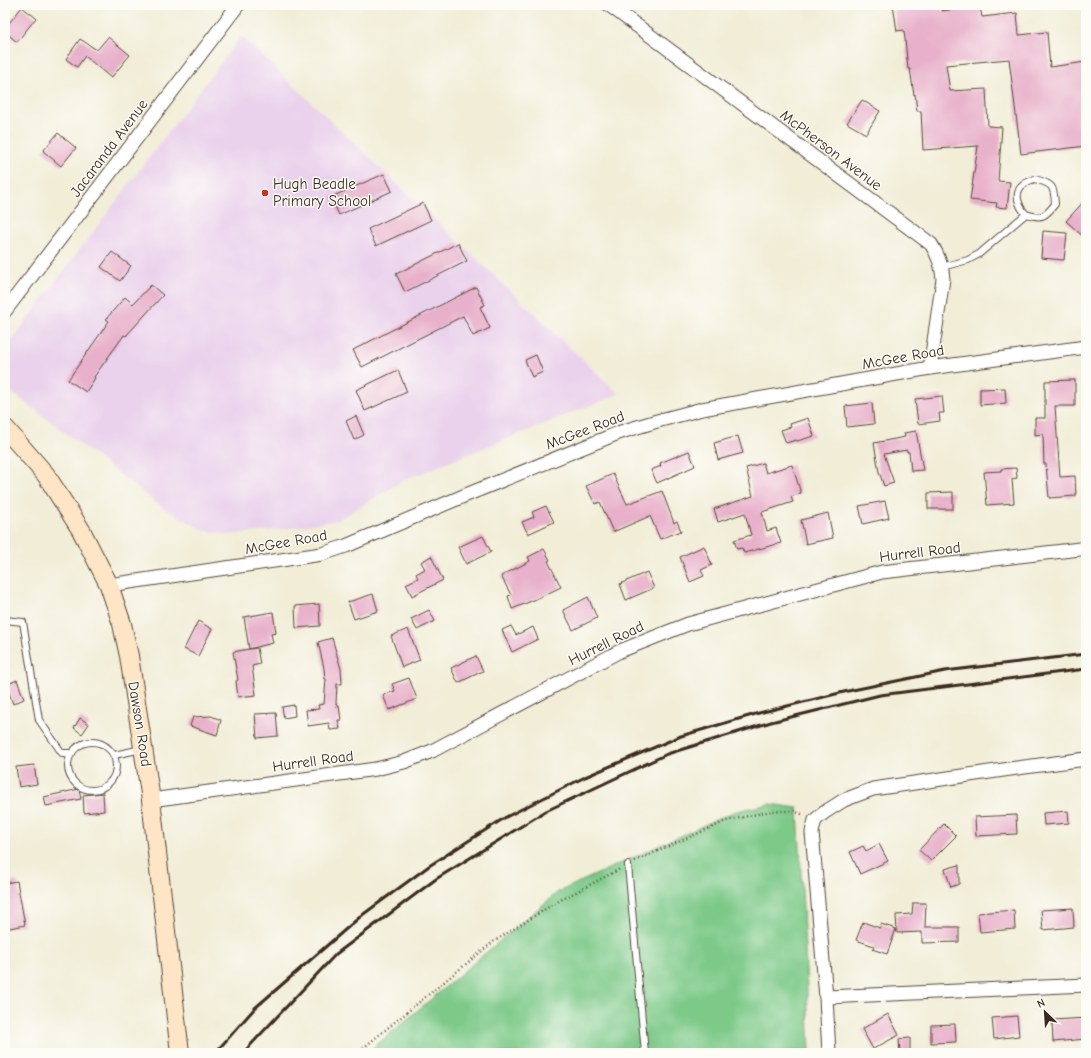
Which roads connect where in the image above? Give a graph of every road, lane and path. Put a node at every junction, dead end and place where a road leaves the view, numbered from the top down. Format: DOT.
graph roads {
  1 [pos="238,5"];
  2 [pos="609,5"];
  3 [pos="1026,214"];
  4 [pos="942,267"];
  5 [pos="5,311"];
  6 [pos="1086,347"];
  7 [pos="930,368"];
  8 [pos="5,428"];
  9 [pos="1086,547"];
  10 [pos="109,585"];
  11 [pos="5,620"];
  12 [pos="143,748"];
  13 [pos="72,753"];
  14 [pos="114,755"];
  15 [pos="1086,759"];
  16 [pos="151,800"];
  17 [pos="815,820"];
  18 [pos="628,865"];
  19 [pos="1086,985"];
  20 [pos="826,997"];
  21 [pos="644,1052"];
  22 [pos="180,1053"];
  23 [pos="357,1053"];
  24 [pos="609,1053"];
  25 [pos="829,1053"];
  1 -- 5 [label="street, Jacaranda Avenue"];
  2 -- 4 [label="street, McPherson Avenue"];
  3 -- 3 [label="lane"];
  3 -- 4 [label="lane"];
  4 -- 7 [label="street, McPherson Avenue"];
  6 -- 7 [label="street, McGee Road"];
  7 -- 10 [label="street, McGee Road"];
  8 -- 10 [label="street, Dawson Road"];
  9 -- 16 [label="street, Hurrell Road"];
  10 -- 12 [label="street, Dawson Road"];
  11 -- 13 [label="lane"];
  12 -- 14 [label="lane"];
  12 -- 16 [label="street, Dawson Road"];
  13 -- 14 [label="lane"];
  13 -- 14 [label="lane"];
  15 -- 17 [label="street"];
  16 -- 22 [label="street, Dawson Road"];
  17 -- 18 [label="path"];
  17 -- 20 [label="street"];
  18 -- 21 [label="lane"];
  18 -- 23 [label="path"];
  19 -- 20 [label="street"];
  20 -- 25 [label="street"];
  21 -- 24 [label="path"];
}
